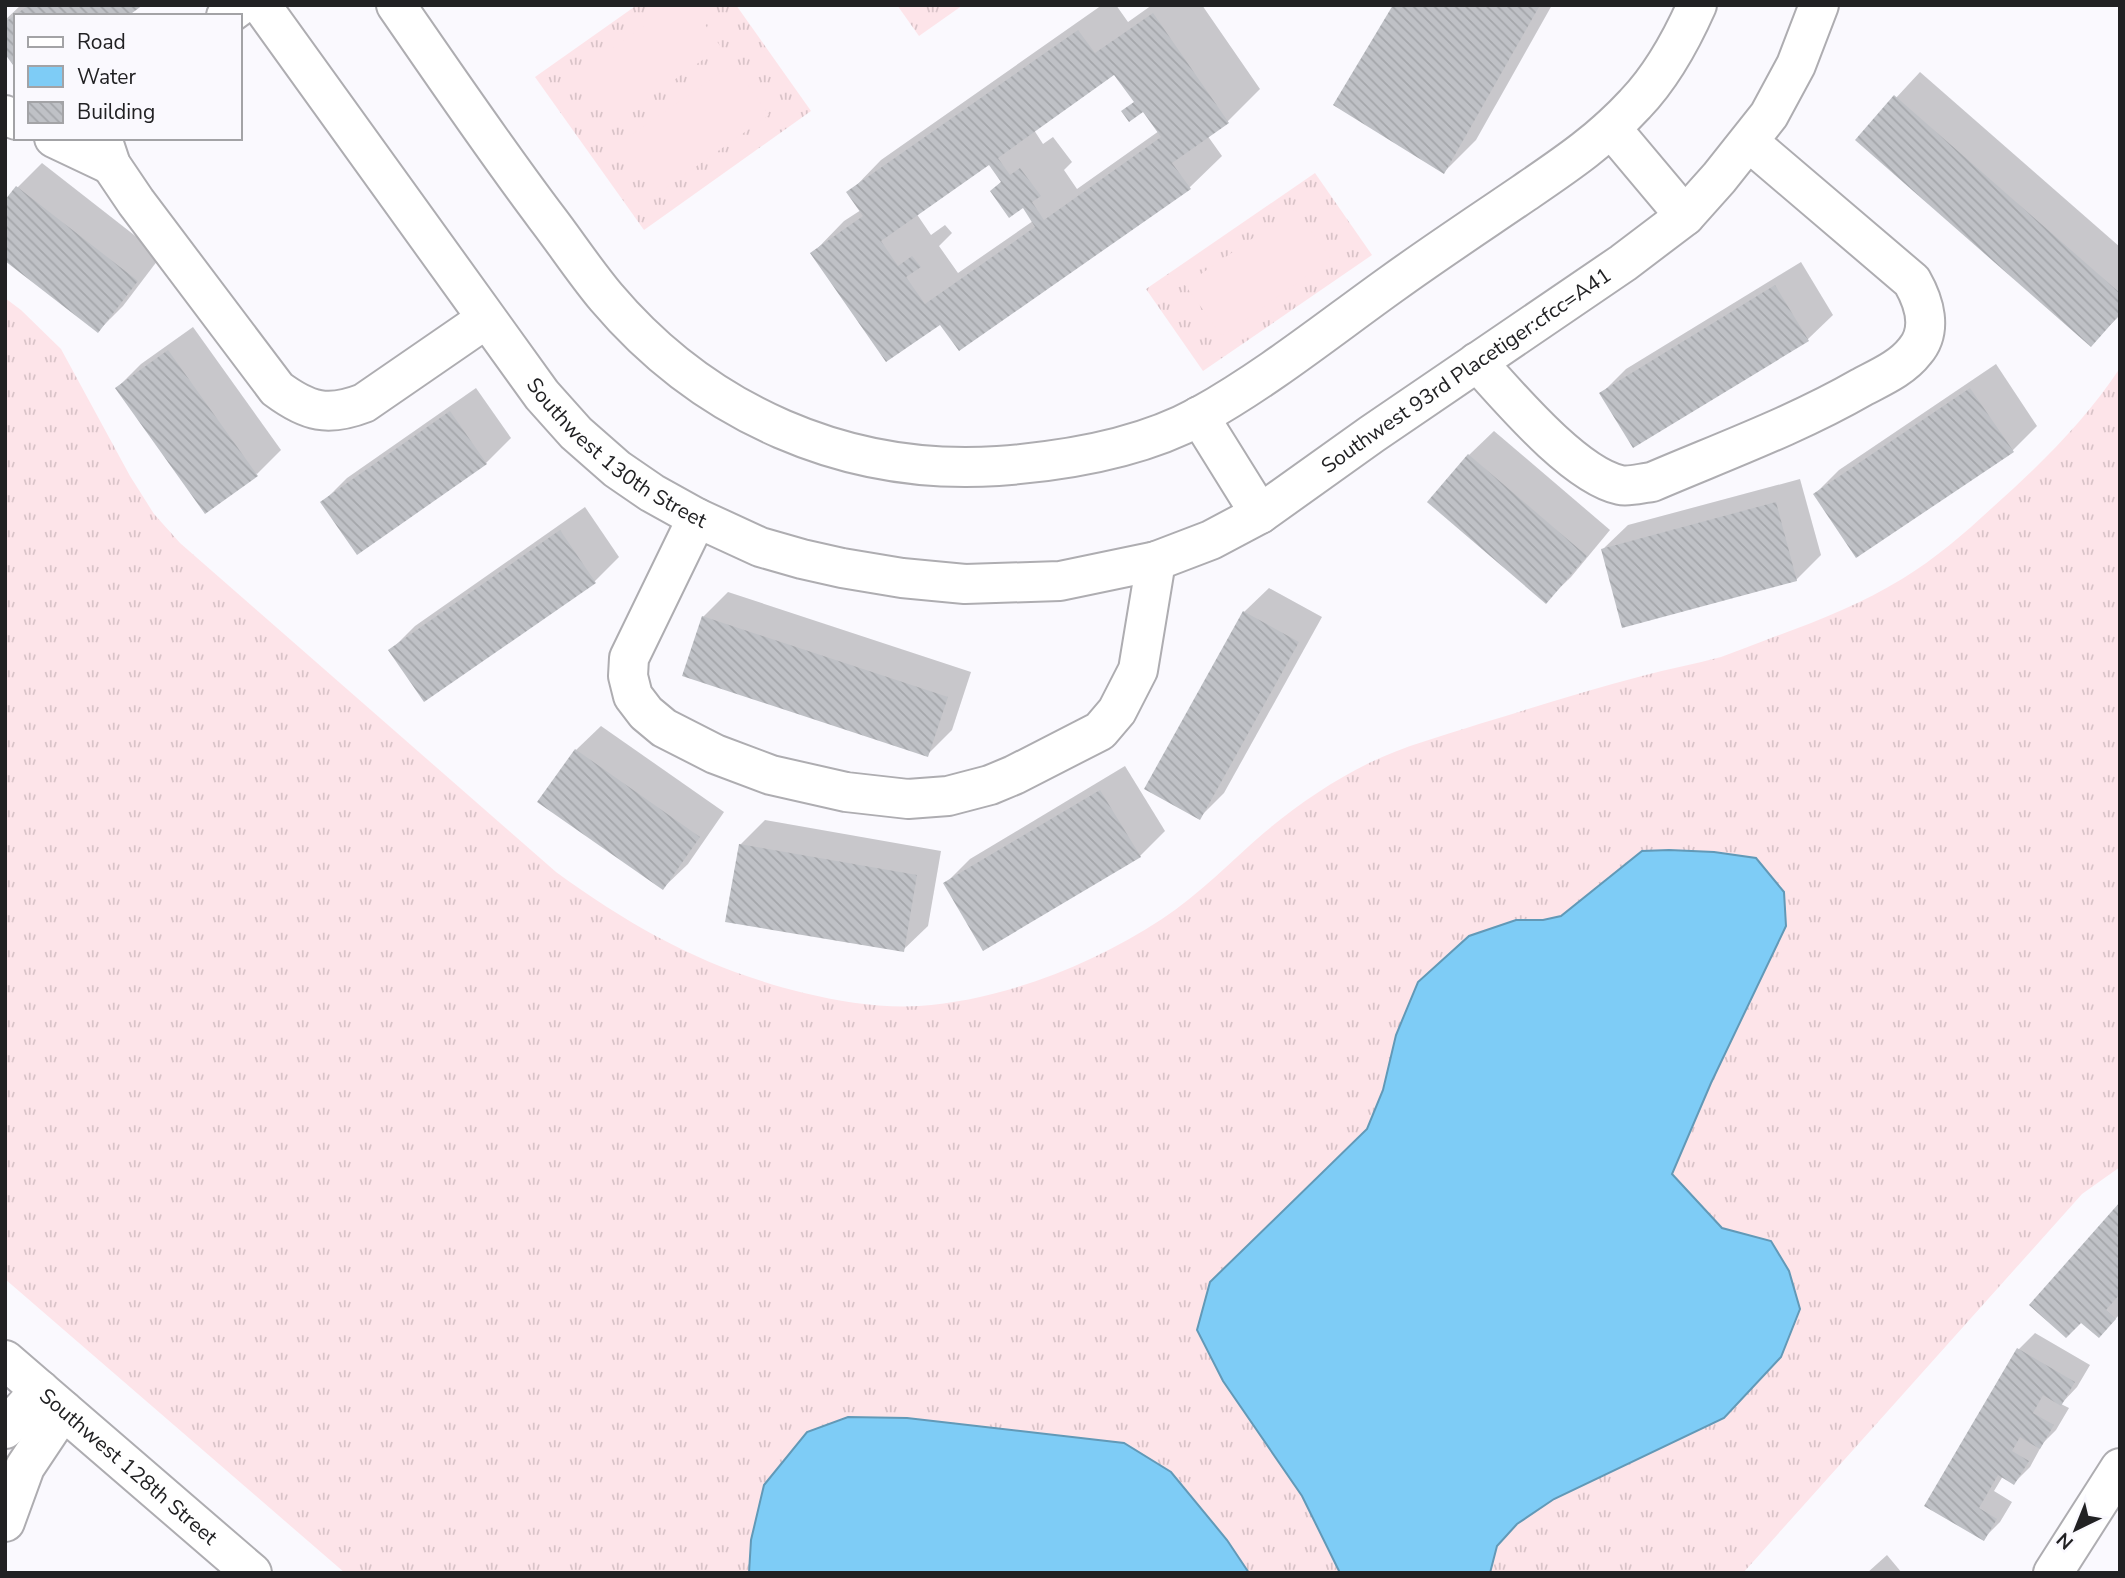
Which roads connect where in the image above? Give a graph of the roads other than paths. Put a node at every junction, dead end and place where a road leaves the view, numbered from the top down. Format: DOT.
graph roads {
  1 [pos="261,5"];
  2 [pos="396,5"];
  3 [pos="1697,5"];
  4 [pos="1819,5"];
  5 [pos="1611,128"];
  6 [pos="61,140"];
  7 [pos="1749,142"];
  8 [pos="106,152"];
  9 [pos="1685,216"];
  10 [pos="486,319"];
  11 [pos="1477,362"];
  12 [pos="1199,416"];
  13 [pos="1260,514"];
  14 [pos="697,517"];
  15 [pos="1156,561"];
  16 [pos="5,1360"];
  17 [pos="52,1400"];
  18 [pos="5,1429"];
  19 [pos="2120,1468"];
  20 [pos="5,1522"];
  21 [pos="251,1573"];
  22 [pos="2053,1573"];
  1 -- 10 [label="street, Southwest 130th Street"];
  2 -- 12 [label="street"];
  3 -- 5 [label="street"];
  4 -- 7 [label="street, Southwest 93rd Placetiger:cfcc=A41"];
  5 -- 9 [label="street"];
  5 -- 12 [label="street"];
  6 -- 8 [label="street"];
  7 -- 9 [label="street, Southwest 93rd Placetiger:cfcc=A41"];
  7 -- 11 [label="street"];
  8 -- 10 [label="street"];
  9 -- 11 [label="street, Southwest 93rd Placetiger:cfcc=A41"];
  10 -- 14 [label="street, Southwest 130th Street"];
  11 -- 13 [label="street, Southwest 93rd Placetiger:cfcc=A41"];
  12 -- 13 [label="street"];
  13 -- 15 [label="street, Southwest 93rd Placetiger:cfcc=A41"];
  14 -- 15 [label="street, Southwest 130th Street"];
  14 -- 15 [label="street"];
  16 -- 17 [label="street, Southwest 128th Street"];
  17 -- 18 [label="street"];
  17 -- 20 [label="street"];
  17 -- 21 [label="street, Southwest 128th Street"];
  19 -- 22 [label="street"];
}
